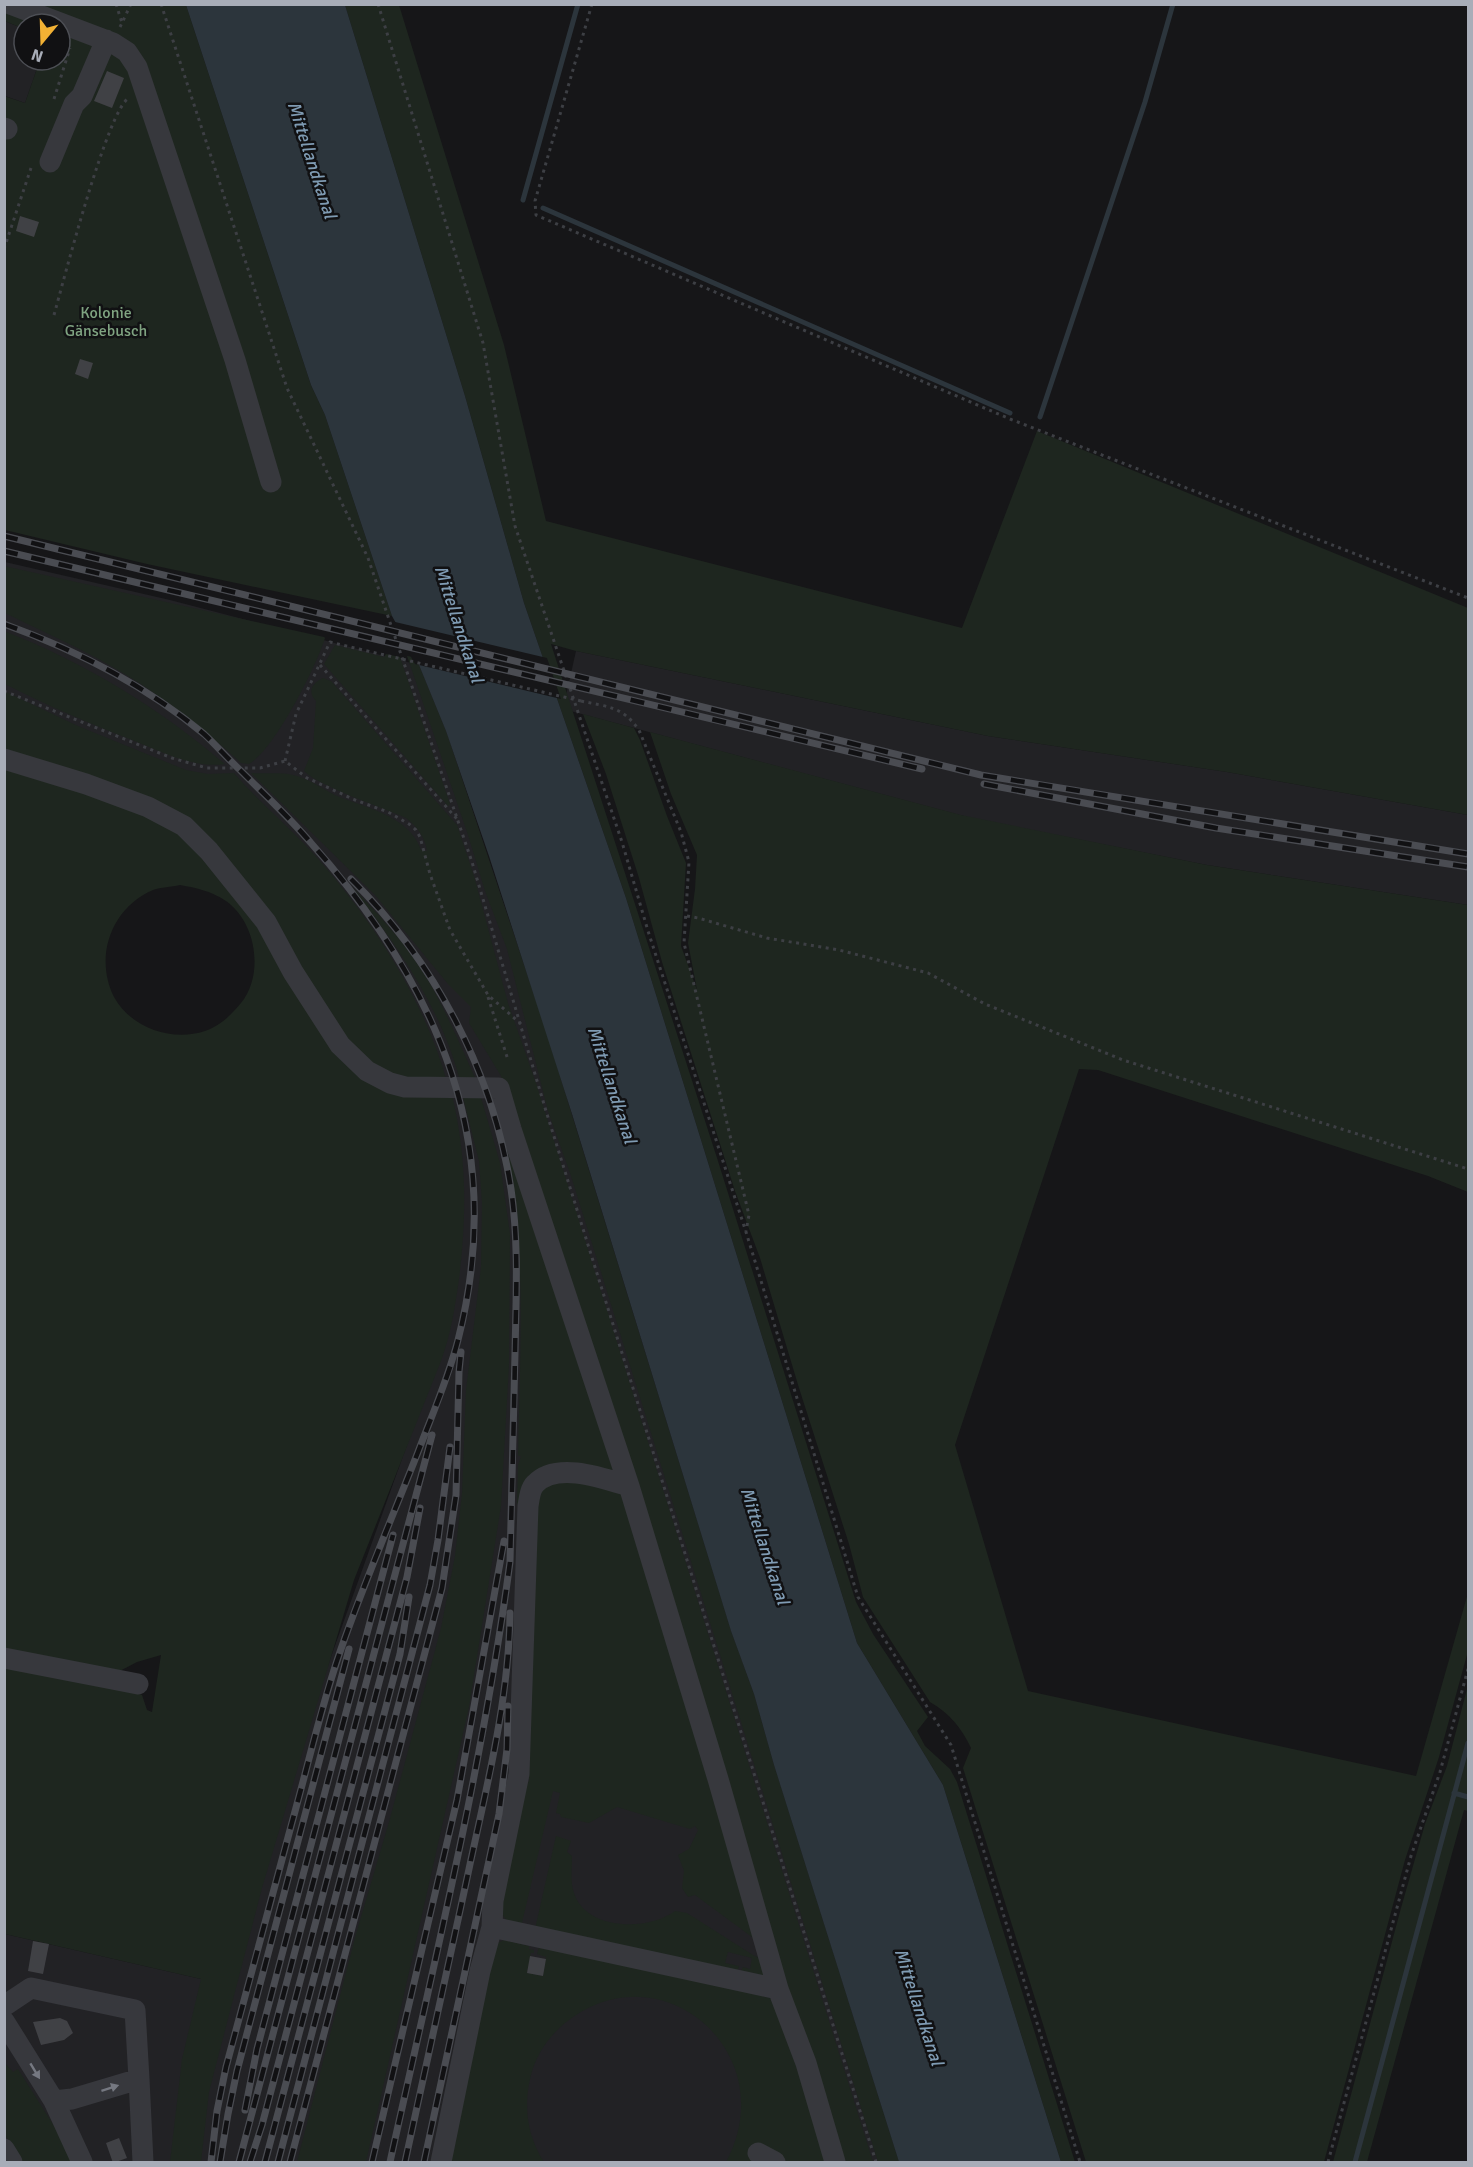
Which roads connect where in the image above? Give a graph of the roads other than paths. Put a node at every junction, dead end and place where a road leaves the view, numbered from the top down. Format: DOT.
graph roads {
  1 [pos="10,4"];
  2 [pos="114,35"];
  3 [pos="50,162"];
  4 [pos="272,482"];
  5 [pos="4,759"];
  6 [pos="629,1486"];
  7 [pos="4,1658"];
  8 [pos="138,1684"];
  9 [pos="492,1928"];
  10 [pos="778,1989"];
  11 [pos="4,2006"];
  12 [pos="4,2021"];
  13 [pos="139,2079"];
  14 [pos="54,2101"];
  15 [pos="4,2149"];
  16 [pos="12,2163"];
  17 [pos="82,2163"];
  18 [pos="143,2163"];
  19 [pos="441,2163"];
  20 [pos="836,2163"];
  1 -- 2 [label="lane"];
  2 -- 3 [label="lane"];
  2 -- 4 [label="lane"];
  5 -- 6 [label="lane"];
  6 -- 9 [label="lane"];
  6 -- 10 [label="lane"];
  7 -- 8 [label="lane"];
  9 -- 10 [label="lane"];
  9 -- 19 [label="lane"];
  10 -- 20 [label="lane"];
  11 -- 13 [label="lane"];
  12 -- 14 [label="lane, one-way"];
  14 -- 13 [label="lane, one-way"];
  13 -- 18 [label="lane"];
  14 -- 17 [label="lane"];
  15 -- 16 [label="lane"];
}
